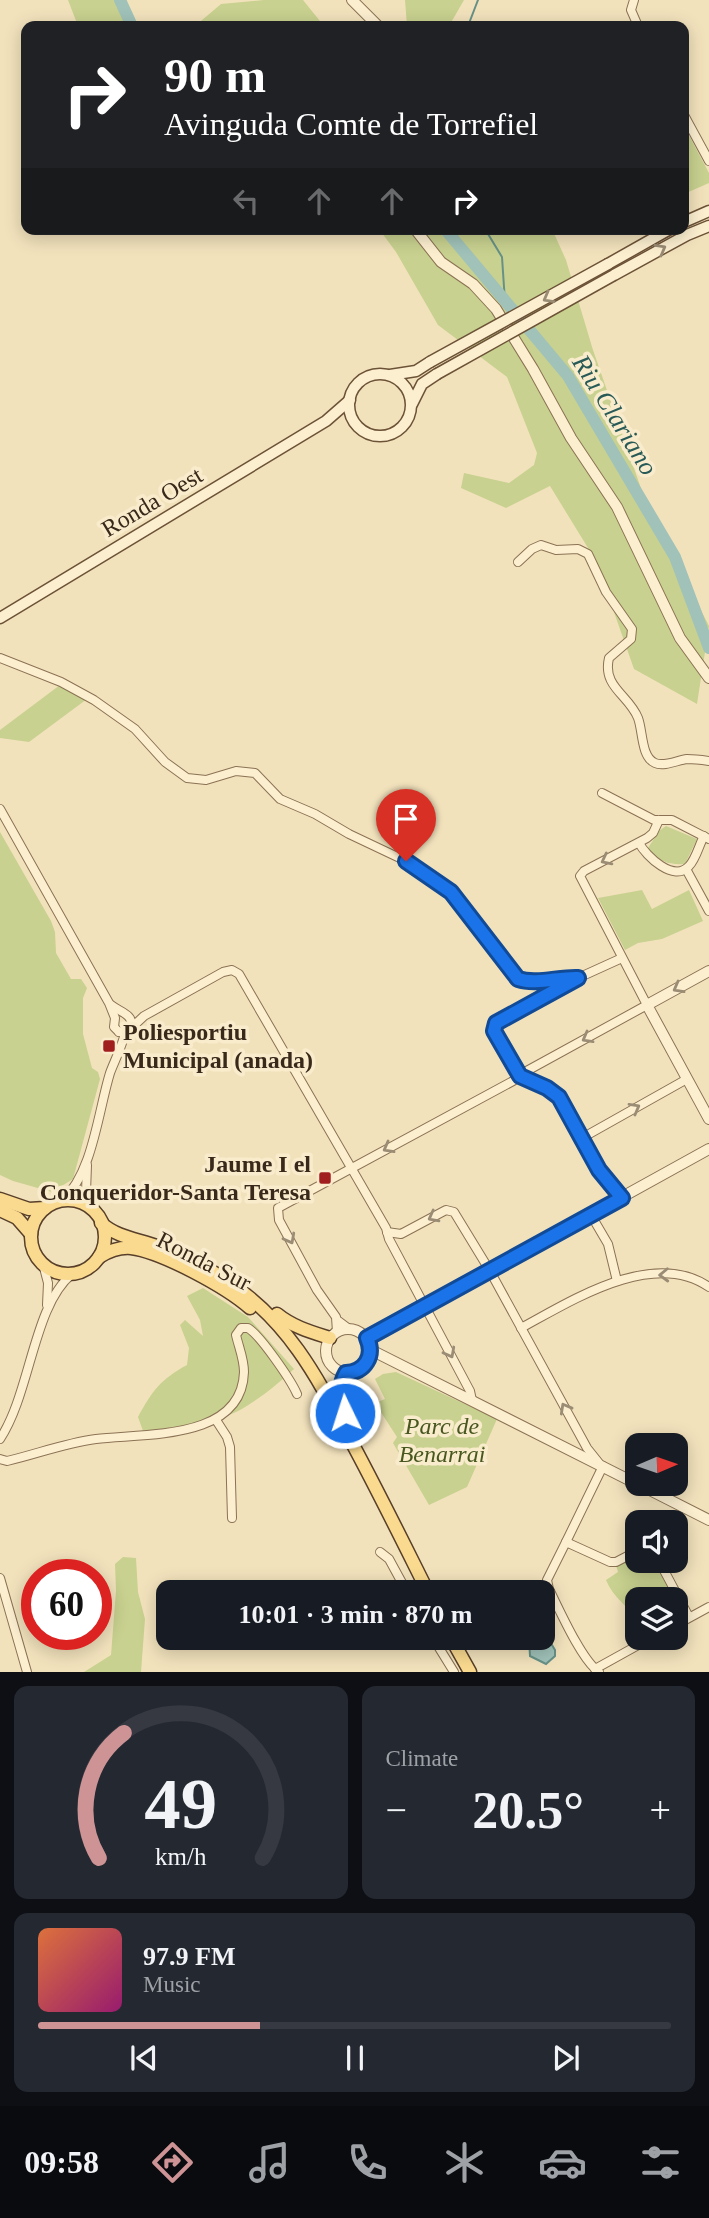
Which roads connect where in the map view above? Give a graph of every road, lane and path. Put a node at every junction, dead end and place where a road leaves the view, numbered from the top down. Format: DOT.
graph roads {
  1 [pos="352,0"];
  2 [pos="632,3"];
  3 [pos="373,21"];
  4 [pos="635,21"];
  5 [pos="689,124"];
  6 [pos="709,161"];
  7 [pos="709,211"];
  8 [pos="689,220"];
  9 [pos="709,226"];
  10 [pos="689,234"];
  11 [pos="420,235"];
  12 [pos="659,235"];
  13 [pos="687,235"];
  14 [pos="389,374"];
  15 [pos="350,400"];
  16 [pos="412,404"];
  17 [pos="326,421"];
  18 [pos="354,422"];
  19 [pos="518,562"];
  20 [pos="0,618"];
  21 [pos="0,658"];
  22 [pos="709,678"];
  23 [pos="709,761"];
  24 [pos="602,793"];
  25 [pos="0,810"];
  26 [pos="659,820"];
  27 [pos="706,837"];
  28 [pos="639,843"];
  29 [pos="686,869"];
  30 [pos="709,911"];
  31 [pos="621,958"];
  32 [pos="709,971"];
  33 [pos="578,978"];
  34 [pos="647,1005"];
  35 [pos="122,1016"];
  36 [pos="144,1016"];
  37 [pos="125,1030"];
  38 [pos="520,1076"];
  39 [pos="687,1079"];
  40 [pos="709,1119"];
  41 [pos="582,1138"];
  42 [pos="709,1149"];
  43 [pos="88,1158"];
  44 [pos="351,1168"];
  45 [pos="622,1198"];
  46 [pos="0,1199"];
  47 [pos="63,1200"];
  48 [pos="45,1208"];
  49 [pos="92,1209"];
  50 [pos="0,1210"];
  51 [pos="591,1215"];
  52 [pos="102,1223"];
  53 [pos="387,1233"];
  54 [pos="31,1234"];
  55 [pos="99,1256"];
  56 [pos="43,1264"];
  57 [pos="490,1271"];
  58 [pos="72,1273"];
  59 [pos="229,1281"];
  60 [pos="617,1281"];
  61 [pos="709,1287"];
  62 [pos="425,1306"];
  63 [pos="45,1315"];
  64 [pos="337,1320"];
  65 [pos="521,1328"];
  66 [pos="349,1329"];
  67 [pos="333,1335"];
  68 [pos="368,1335"];
  69 [pos="373,1353"];
  70 [pos="346,1373"];
  71 [pos="298,1394"];
  72 [pos="472,1400"];
  73 [pos="216,1420"];
  74 [pos="0,1438"];
  75 [pos="0,1459"];
  76 [pos="602,1466"];
  77 [pos="370,1475"];
  78 [pos="625,1478"];
  79 [pos="661,1496"];
  80 [pos="232,1518"];
  81 [pos="709,1520"];
  82 [pos="566,1542"];
  83 [pos="380,1552"];
  84 [pos="625,1556"];
  85 [pos="665,1573"];
  86 [pos="0,1578"];
  87 [pos="400,1580"];
  88 [pos="420,1580"];
  89 [pos="421,1580"];
  90 [pos="709,1607"];
  91 [pos="689,1617"];
  92 [pos="440,1650"];
  93 [pos="458,1650"];
  94 [pos="632,1650"];
  95 [pos="597,1671"];
  96 [pos="27,1672"];
  97 [pos="454,1672"];
  98 [pos="470,1672"];
  1 -- 3 [label="street"];
  2 -- 4 [label="street"];
  5 -- 6 [label="street"];
  7 -- 8 [label="main road"];
  10 -- 9 [label="main road, one-way, bridge"];
  11 -- 22 [label="street"];
  12 -- 14 [label="main road, one-way, bridge"];
  16 -- 13 [label="main road, one-way, bridge"];
  14 -- 15 [label="main road"];
  14 -- 16 [label="main road"];
  15 -- 17 [label="main road, Ronda Oest"];
  15 -- 18 [label="main road"];
  16 -- 18 [label="main road"];
  17 -- 18 [label="main road"];
  17 -- 20 [label="main road, Ronda Oest"];
  19 -- 23 [label="street"];
  21 -- 33 [label="street"];
  24 -- 26 [label="street"];
  25 -- 35 [label="street"];
  26 -- 27 [label="street"];
  26 -- 28 [label="street"];
  27 -- 29 [label="street"];
  28 -- 29 [label="street"];
  28 -- 31 [label="street, one-way"];
  29 -- 30 [label="street"];
  31 -- 33 [label="street"];
  31 -- 34 [label="street"];
  32 -- 34 [label="street, one-way"];
  33 -- 38 [label="street"];
  34 -- 38 [label="street, one-way"];
  34 -- 39 [label="street"];
  35 -- 36 [label="street"];
  35 -- 37 [label="street"];
  35 -- 37 [label="street"];
  36 -- 37 [label="street"];
  36 -- 44 [label="street"];
  37 -- 43 [label="street"];
  38 -- 41 [label="street"];
  38 -- 44 [label="street, one-way"];
  39 -- 40 [label="street"];
  41 -- 39 [label="street, one-way"];
  41 -- 45 [label="street"];
  42 -- 45 [label="street"];
  43 -- 47 [label="street"];
  43 -- 49 [label="street"];
  44 -- 53 [label="street"];
  44 -- 64 [label="street, one-way"];
  45 -- 51 [label="street"];
  46 -- 48 [label="main road"];
  47 -- 48 [label="main road"];
  47 -- 49 [label="main road"];
  48 -- 54 [label="main road"];
  49 -- 52 [label="main road"];
  50 -- 54 [label="main road"];
  51 -- 57 [label="street"];
  51 -- 60 [label="street"];
  52 -- 55 [label="main road"];
  52 -- 59 [label="main road, Ronda Sur"];
  57 -- 53 [label="street, one-way"];
  53 -- 62 [label="street"];
  54 -- 56 [label="main road"];
  55 -- 58 [label="main road"];
  55 -- 88 [label="main road, Ronda Sur"];
  56 -- 58 [label="main road"];
  56 -- 63 [label="street"];
  57 -- 62 [label="street"];
  57 -- 65 [label="street"];
  58 -- 63 [label="street"];
  59 -- 67 [label="main road"];
  59 -- 77 [label="main road, Ronda Sur"];
  61 -- 60 [label="street, one-way"];
  60 -- 65 [label="street"];
  62 -- 68 [label="street"];
  62 -- 72 [label="street, one-way"];
  63 -- 74 [label="street"];
  64 -- 66 [label="street"];
  64 -- 67 [label="street"];
  76 -- 65 [label="street, one-way"];
  66 -- 67 [label="street"];
  66 -- 68 [label="street"];
  67 -- 70 [label="street"];
  68 -- 69 [label="street"];
  69 -- 70 [label="street"];
  69 -- 72 [label="street"];
  70 -- 77 [label="main road"];
  71 -- 73 [label="street"];
  72 -- 76 [label="street"];
  73 -- 75 [label="street"];
  73 -- 80 [label="street"];
  76 -- 78 [label="street"];
  76 -- 82 [label="street"];
  77 -- 89 [label="main road, Ronda Sur"];
  79 -- 81 [label="street"];
  82 -- 84 [label="street"];
  82 -- 95 [label="street"];
  83 -- 87 [label="street"];
  85 -- 91 [label="street"];
  86 -- 96 [label="street"];
  90 -- 91 [label="street"];
  92 -- 97 [label="street"];
  93 -- 98 [label="main road"];
  94 -- 95 [label="street"];
}
